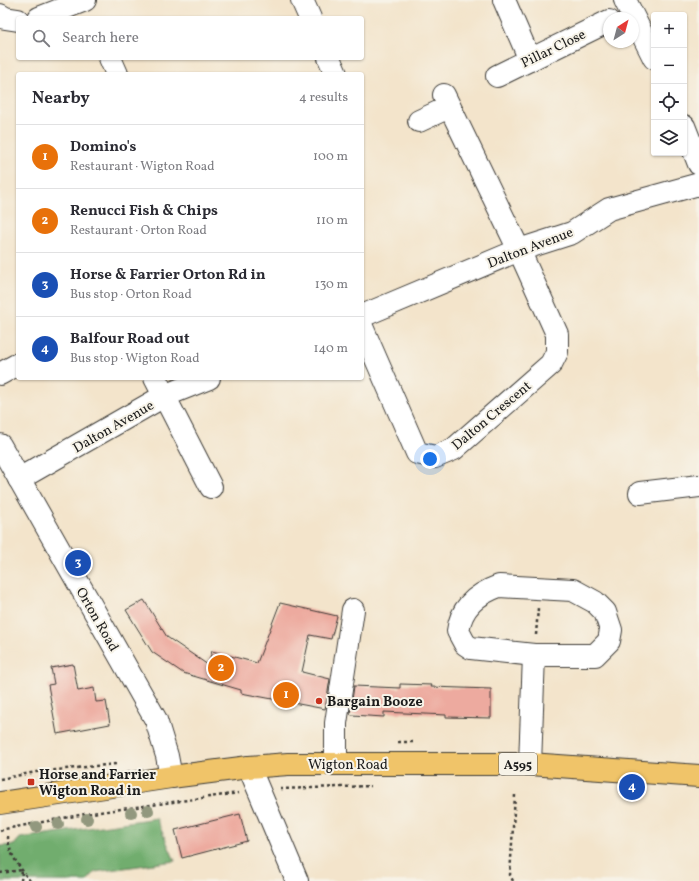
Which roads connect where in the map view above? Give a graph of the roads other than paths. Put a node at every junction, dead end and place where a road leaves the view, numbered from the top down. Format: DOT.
graph roads {
  1 [pos="85,0"];
  2 [pos="302,0"];
  3 [pos="504,0"];
  4 [pos="624,10"];
  5 [pos="0,15"];
  6 [pos="44,16"];
  7 [pos="91,16"];
  8 [pos="309,16"];
  9 [pos="16,20"];
  10 [pos="603,24"];
  11 [pos="651,53"];
  12 [pos="111,60"];
  13 [pos="329,60"];
  14 [pos="530,60"];
  15 [pos="116,72"];
  16 [pos="335,72"];
  17 [pos="497,76"];
  18 [pos="419,121"];
  19 [pos="687,134"];
  20 [pos="699,164"];
  21 [pos="699,184"];
  22 [pos="519,250"];
  23 [pos="364,315"];
  24 [pos="364,333"];
  25 [pos="16,365"];
  26 [pos="0,374"];
  27 [pos="198,380"];
  28 [pos="159,387"];
  29 [pos="0,445"];
  30 [pos="19,479"];
  31 [pos="699,486"];
  32 [pos="211,487"];
  33 [pos="640,493"];
  34 [pos="353,610"];
  35 [pos="534,656"];
  36 [pos="336,763"];
  37 [pos="530,764"];
  38 [pos="249,767"];
  39 [pos="699,776"];
  40 [pos="171,777"];
  41 [pos="0,803"];
  42 [pos="297,881"];
  1 -- 6 [label="street"];
  1 -- 7 [label="street"];
  2 -- 8 [label="street"];
  3 -- 14 [label="street"];
  4 -- 11 [label="street"];
  5 -- 9 [label="street"];
  10 -- 14 [label="street, Pillar Close"];
  12 -- 15 [label="street"];
  13 -- 16 [label="street"];
  14 -- 17 [label="street, Pillar Close"];
  18 -- 22 [label="street"];
  19 -- 20 [label="street"];
  21 -- 22 [label="street, Dalton Avenue"];
  22 -- 23 [label="street, Dalton Avenue"];
  22 -- 24 [label="street, Dalton Crescent"];
  25 -- 26 [label="street"];
  27 -- 28 [label="street, Dalton Avenue"];
  28 -- 30 [label="street, Dalton Avenue"];
  28 -- 32 [label="street"];
  29 -- 30 [label="street, Orton Road"];
  30 -- 40 [label="street, Orton Road"];
  31 -- 33 [label="street"];
  34 -- 36 [label="street"];
  35 -- 35 [label="street"];
  35 -- 37 [label="street"];
  36 -- 37 [label="main road, Wigton Road / A595"];
  36 -- 38 [label="main road, Wigton Road / A595"];
  37 -- 39 [label="main road, Wigton Road / A595"];
  38 -- 40 [label="main road, Wigton Road / A595"];
  38 -- 42 [label="street"];
  40 -- 41 [label="main road, Wigton Road / A595"];
}
